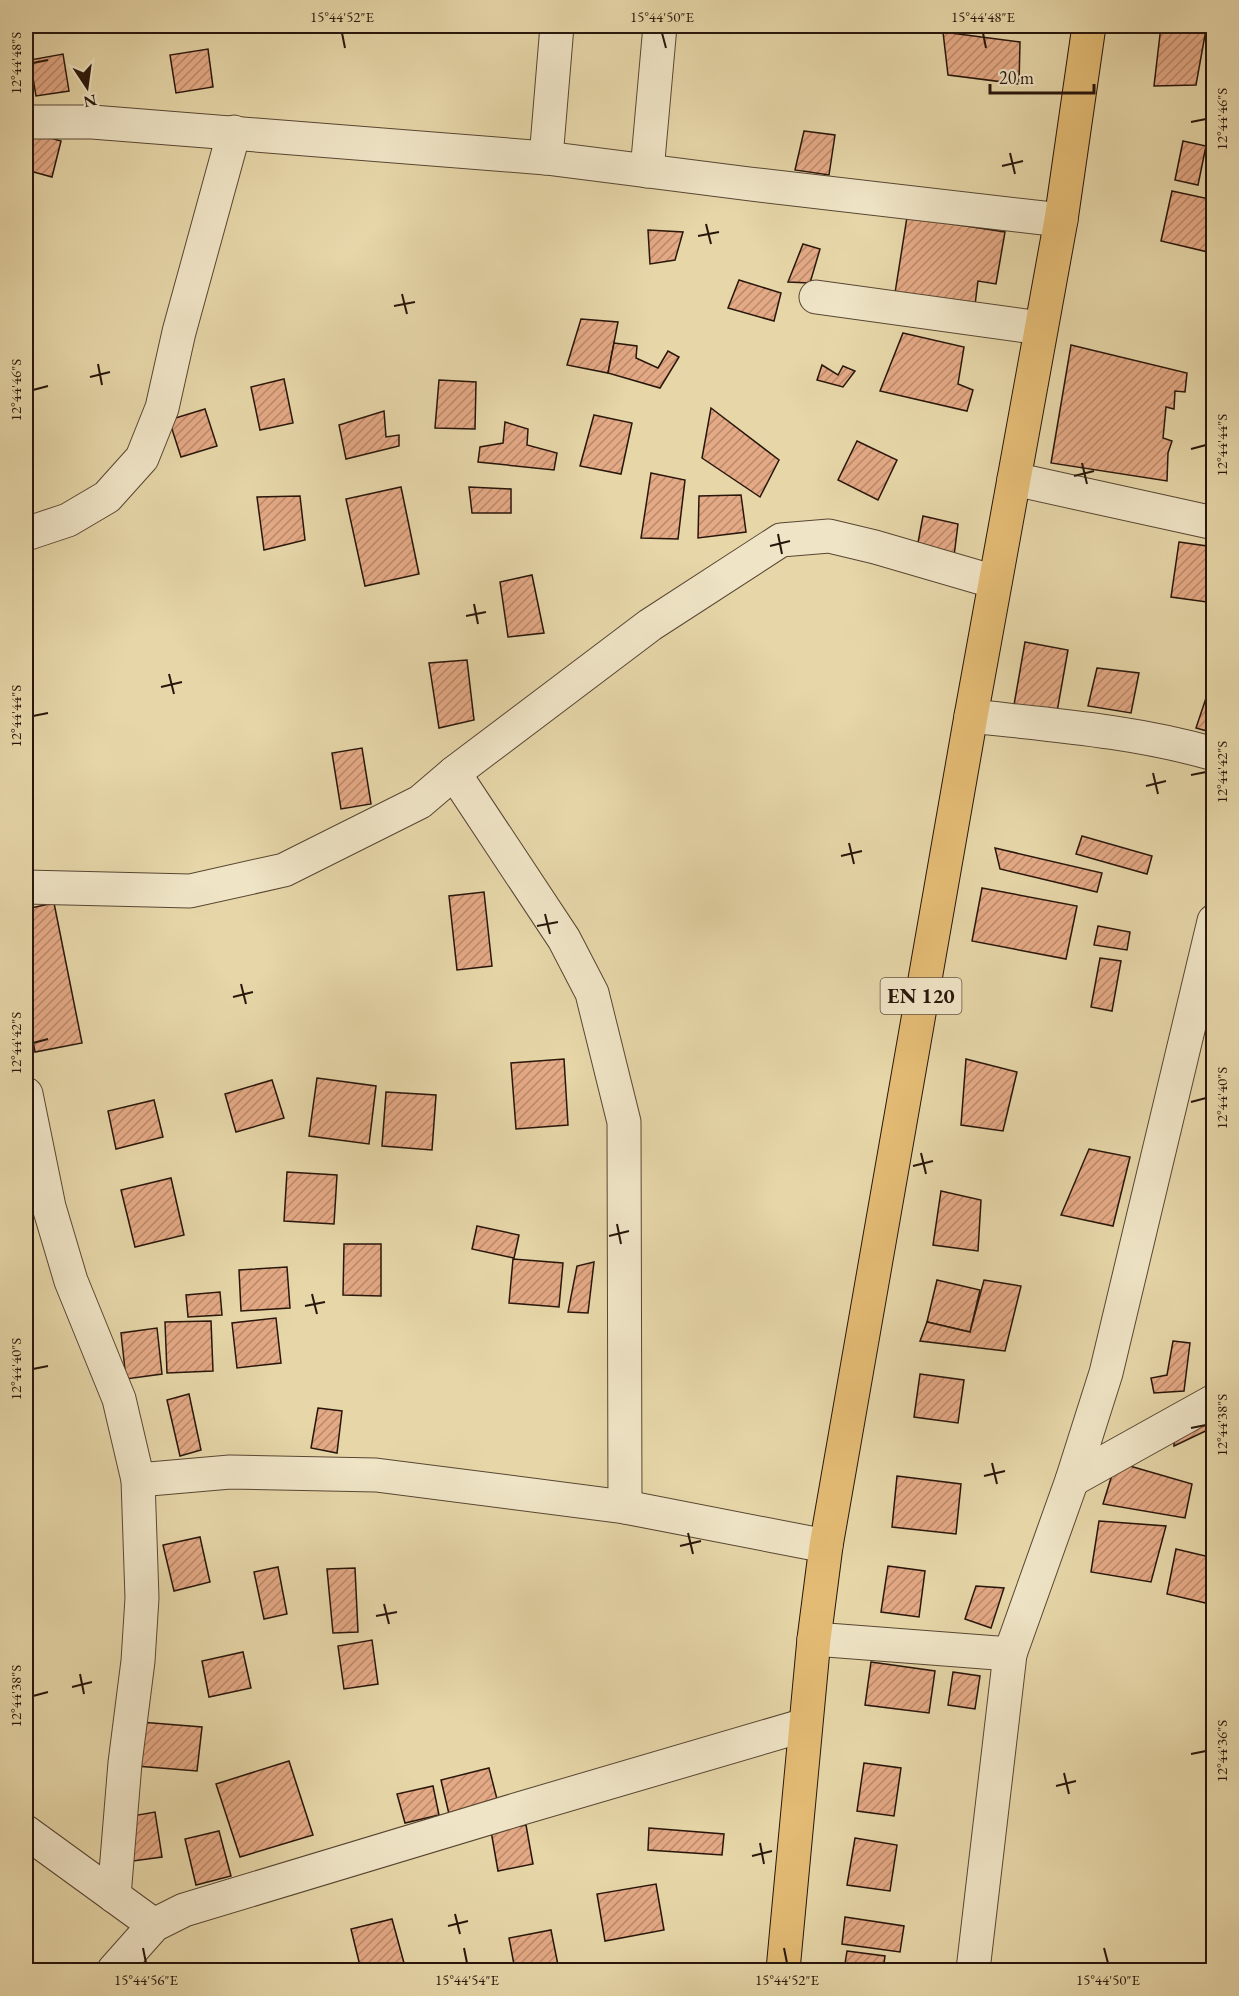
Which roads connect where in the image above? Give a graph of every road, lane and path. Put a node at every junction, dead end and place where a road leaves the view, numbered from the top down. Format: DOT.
graph roads {
  1 [pos="557,26"];
  2 [pos="660,26"];
  3 [pos="1089,26"];
  4 [pos="26,122"];
  5 [pos="234,132"];
  6 [pos="546,158"];
  7 [pos="647,171"];
  8 [pos="1061,220"];
  9 [pos="816,297"];
  10 [pos="1041,328"];
  11 [pos="1014,479"];
  12 [pos="1214,523"];
  13 [pos="26,534"];
  14 [pos="995,582"];
  15 [pos="970,716"];
  16 [pos="1214,754"];
  17 [pos="454,773"];
  18 [pos="26,886"];
  19 [pos="1214,921"];
  20 [pos="26,1094"];
  21 [pos="26,1181"];
  22 [pos="49,1207"];
  23 [pos="1214,1401"];
  24 [pos="138,1480"];
  25 [pos="1072,1480"];
  26 [pos="625,1507"];
  27 [pos="826,1546"];
  28 [pos="814,1639"];
  29 [pos="1010,1654"];
  30 [pos="805,1725"];
  31 [pos="26,1832"];
  32 [pos="114,1896"];
  33 [pos="154,1925"];
  34 [pos="114,1971"];
  35 [pos="783,1971"];
  36 [pos="973,1971"];
  1 -- 6 [label="street"];
  2 -- 7 [label="street"];
  3 -- 8 [label="main road, EN 120"];
  4 -- 5 [label="street"];
  5 -- 6 [label="street"];
  5 -- 13 [label="street"];
  6 -- 7 [label="street"];
  7 -- 8 [label="street"];
  8 -- 10 [label="main road, EN 120"];
  9 -- 10 [label="street"];
  10 -- 11 [label="main road, EN 120"];
  11 -- 12 [label="street"];
  11 -- 14 [label="main road, EN 120"];
  14 -- 15 [label="main road, EN 120"];
  14 -- 17 [label="street"];
  15 -- 16 [label="street"];
  15 -- 27 [label="main road, EN 120"];
  17 -- 18 [label="street"];
  17 -- 26 [label="street"];
  19 -- 25 [label="street"];
  20 -- 22 [label="street"];
  21 -- 22 [label="street"];
  22 -- 24 [label="street"];
  23 -- 25 [label="street"];
  24 -- 26 [label="street"];
  24 -- 32 [label="street"];
  25 -- 29 [label="street"];
  26 -- 27 [label="street"];
  27 -- 28 [label="main road, EN 120"];
  28 -- 29 [label="street"];
  28 -- 30 [label="main road, EN 120"];
  29 -- 36 [label="street"];
  30 -- 33 [label="street"];
  30 -- 35 [label="main road, EN 120"];
  31 -- 32 [label="street"];
  32 -- 33 [label="street"];
  33 -- 34 [label="street"];
}
